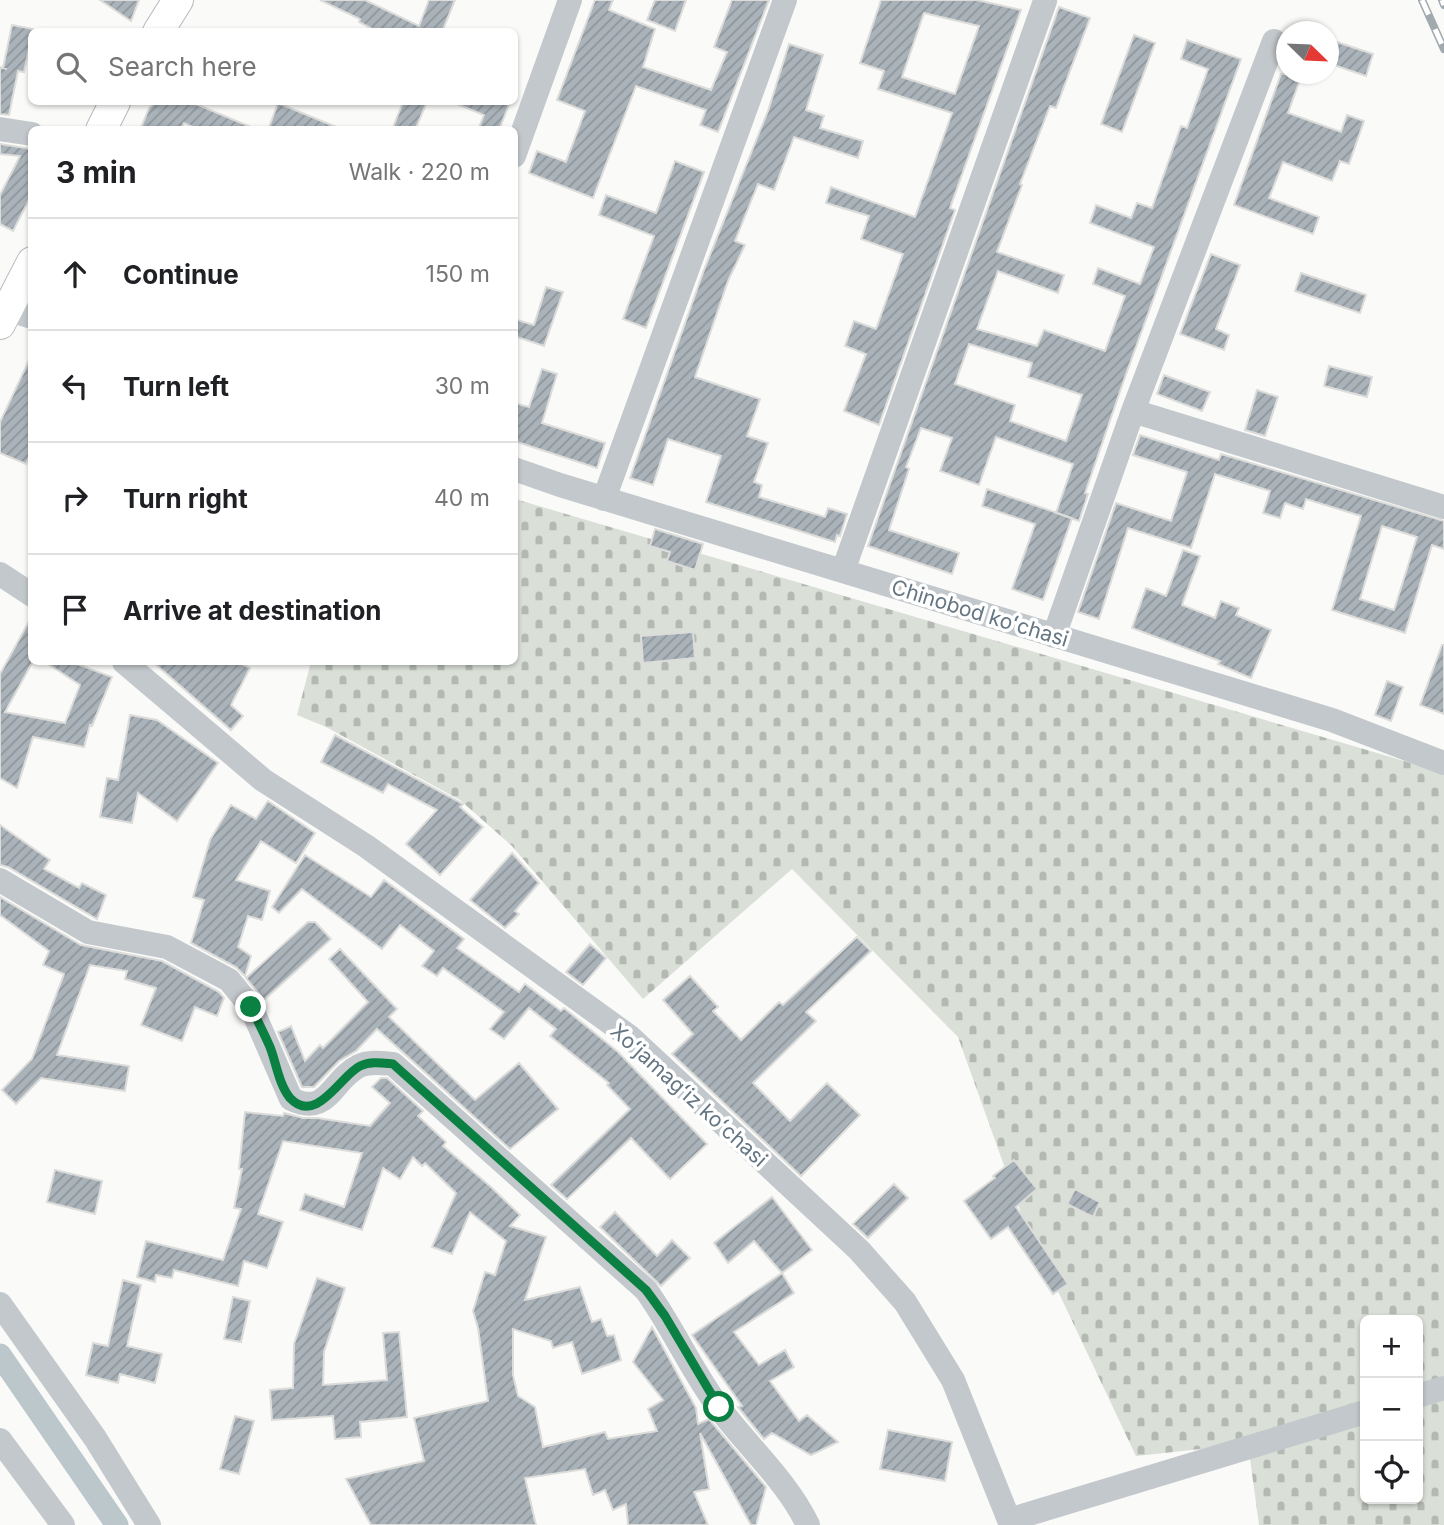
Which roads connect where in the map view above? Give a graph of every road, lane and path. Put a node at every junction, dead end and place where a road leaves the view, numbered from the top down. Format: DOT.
graph roads {
  1 [pos="178,0"];
  2 [pos="570,0"];
  3 [pos="785,0"];
  4 [pos="1045,1"];
  5 [pos="160,28"];
  6 [pos="1274,41"];
  7 [pos="114,105"];
  8 [pos="103,126"];
  9 [pos="0,129"];
  10 [pos="28,133"];
  11 [pos="518,145"];
  12 [pos="28,274"];
  13 [pos="13,317"];
  14 [pos="1133,411"];
  15 [pos="518,470"];
  16 [pos="604,499"];
  17 [pos="1444,507"];
  18 [pos="842,571"];
  19 [pos="0,574"];
  20 [pos="28,592"];
  21 [pos="1054,636"];
  22 [pos="128,665"];
  23 [pos="1444,763"];
  24 [pos="0,880"];
  25 [pos="0,1304"];
  26 [pos="1444,1388"];
  27 [pos="1423,1394"];
  28 [pos="1360,1414"];
  29 [pos="1,1449"];
  30 [pos="1010,1522"];
  31 [pos="63,1525"];
  32 [pos="149,1525"];
  33 [pos="808,1525"];
  1 -- 5 [label="main road"];
  2 -- 11 [label="street"];
  3 -- 16 [label="street"];
  4 -- 18 [label="street"];
  6 -- 14 [label="street"];
  7 -- 8 [label="main road"];
  9 -- 10 [label="street"];
  12 -- 13 [label="main road"];
  14 -- 17 [label="street"];
  14 -- 21 [label="street"];
  15 -- 16 [label="street, Chinobod koʻchasi"];
  16 -- 18 [label="street, Chinobod koʻchasi"];
  18 -- 21 [label="street, Chinobod koʻchasi"];
  19 -- 20 [label="street"];
  21 -- 23 [label="street, Chinobod koʻchasi"];
  22 -- 30 [label="street, Xoʻjamagʻiz koʻchasi"];
  24 -- 33 [label="street"];
  25 -- 32 [label="street"];
  26 -- 27 [label="street"];
  28 -- 30 [label="street"];
  29 -- 31 [label="street"];
}
